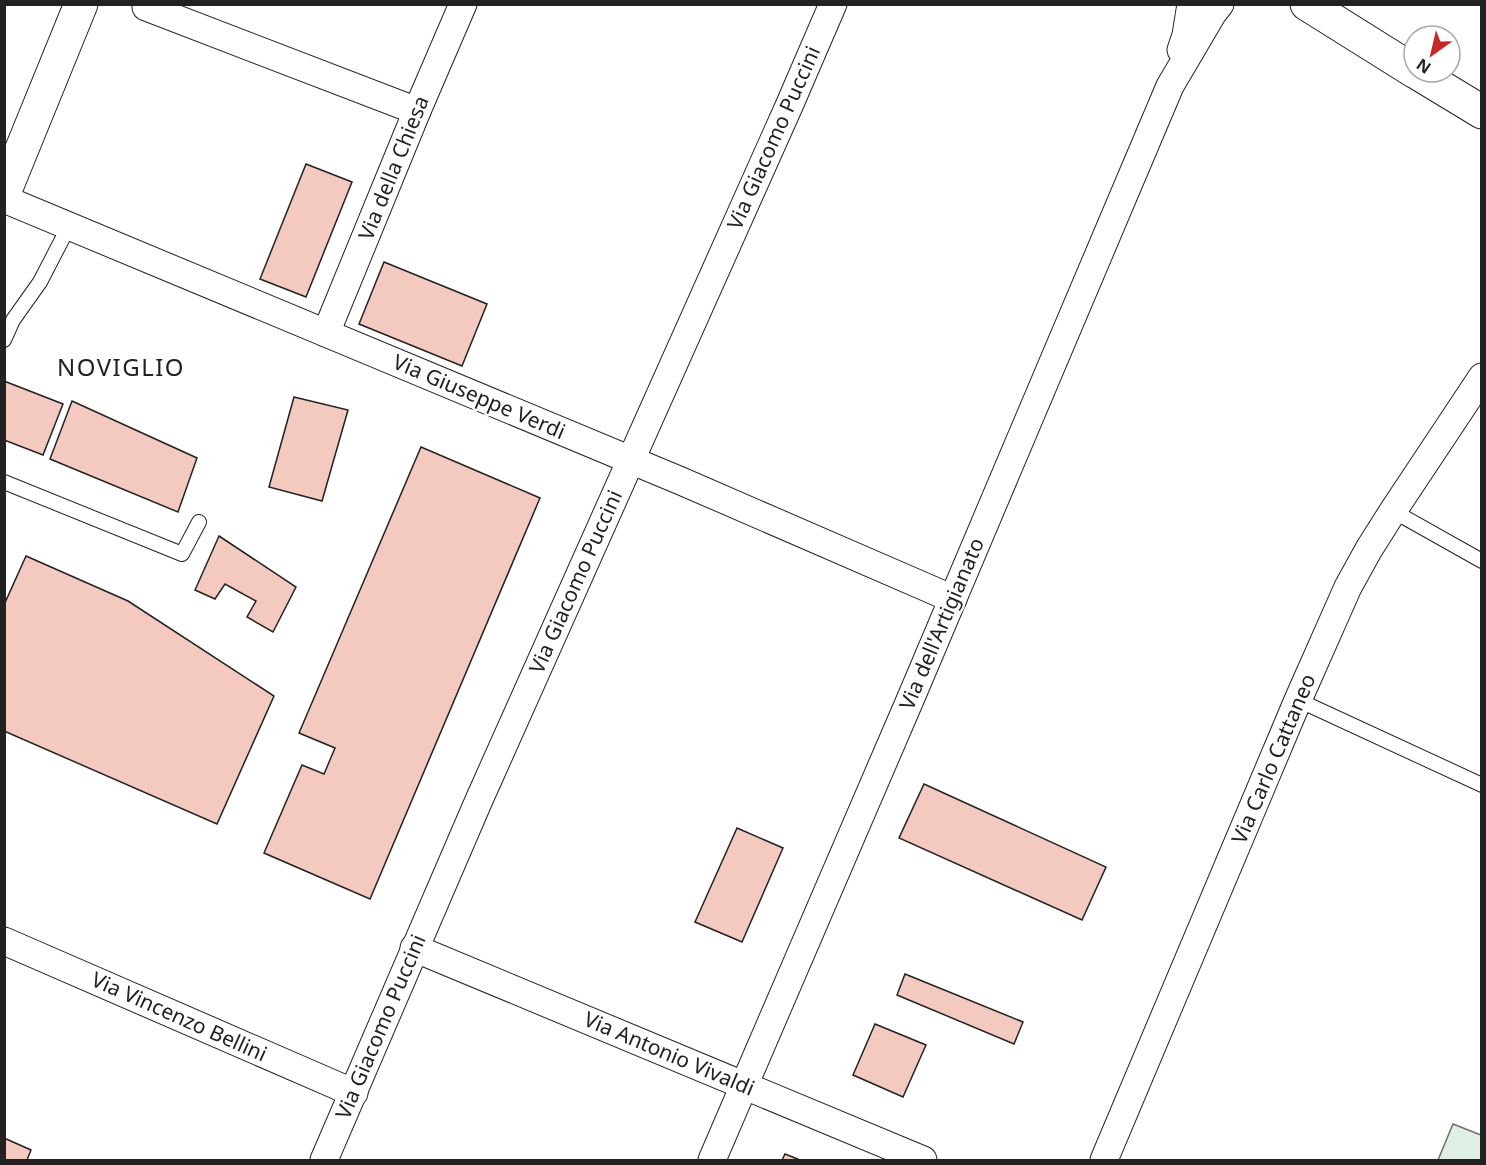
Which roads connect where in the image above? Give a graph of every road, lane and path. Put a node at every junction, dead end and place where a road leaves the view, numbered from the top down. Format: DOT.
graph roads {
  1 [pos="81,4"];
  2 [pos="463,4"];
  3 [pos="833,4"];
  4 [pos="1176,4"];
  5 [pos="1191,4"];
  6 [pos="1220,4"];
  7 [pos="1306,4"];
  8 [pos="146,7"];
  9 [pos="1186,34"];
  10 [pos="1402,63"];
  11 [pos="1436,84"];
  12 [pos="1170,86"];
  13 [pos="417,111"];
  14 [pos="1482,112"];
  15 [pos="4,193"];
  16 [pos="4,199"];
  17 [pos="69,226"];
  18 [pos="326,333"];
  19 [pos="4,340"];
  20 [pos="1482,377"];
  21 [pos="630,460"];
  22 [pos="4,482"];
  23 [pos="1393,511"];
  24 [pos="199,522"];
  25 [pos="1482,561"];
  26 [pos="953,599"];
  27 [pos="1298,700"];
  28 [pos="1482,785"];
  29 [pos="4,941"];
  30 [pos="414,948"];
  31 [pos="744,1086"];
  32 [pos="354,1093"];
  33 [pos="324,1161"];
  34 [pos="712,1161"];
  35 [pos="923,1161"];
  36 [pos="1104,1161"];
  1 -- 15 [label="main road"];
  2 -- 13 [label="street, Via della Chiesa"];
  3 -- 21 [label="street, Via Giacomo Puccini"];
  4 -- 9 [label="street"];
  5 -- 9 [label="street, Via dell'Artigianato"];
  6 -- 12 [label="street, Via dell'Artigianato"];
  7 -- 10 [label="main road"];
  8 -- 13 [label="street"];
  9 -- 12 [label="street, Via dell'Artigianato"];
  11 -- 14 [label="main road"];
  12 -- 26 [label="street, Via dell'Artigianato"];
  13 -- 18 [label="street, Via della Chiesa"];
  16 -- 17 [label="street, Via Giuseppe Verdi"];
  17 -- 18 [label="street, Via Giuseppe Verdi"];
  17 -- 19 [label="lane"];
  18 -- 21 [label="street, Via Giuseppe Verdi"];
  20 -- 23 [label="street, Via Carlo Cattaneo"];
  21 -- 26 [label="street, Via Giuseppe Verdi"];
  21 -- 30 [label="street, Via Giacomo Puccini"];
  22 -- 24 [label="lane"];
  23 -- 25 [label="lane"];
  23 -- 27 [label="street, Via Carlo Cattaneo"];
  26 -- 31 [label="street, Via dell'Artigianato"];
  27 -- 28 [label="lane"];
  27 -- 36 [label="street, Via Carlo Cattaneo"];
  29 -- 32 [label="street, Via Vincenzo Bellini"];
  30 -- 31 [label="street, Via Antonio Vivaldi"];
  30 -- 32 [label="street, Via Giacomo Puccini"];
  31 -- 34 [label="street, Via dell'Artigianato"];
  31 -- 35 [label="street, Via Antonio Vivaldi"];
  32 -- 33 [label="street, Via Giacomo Puccini"];
}
